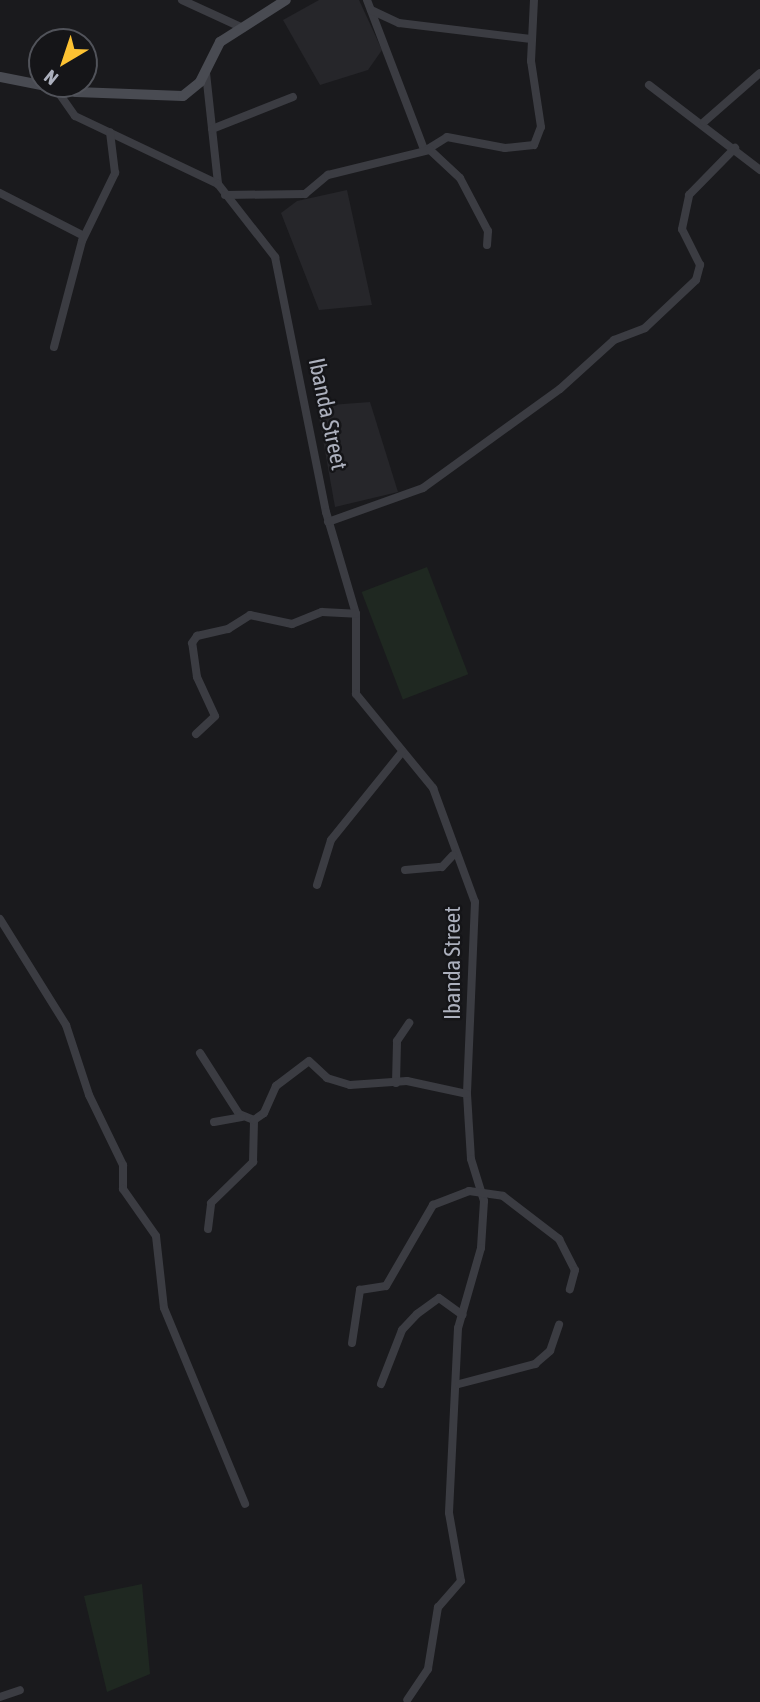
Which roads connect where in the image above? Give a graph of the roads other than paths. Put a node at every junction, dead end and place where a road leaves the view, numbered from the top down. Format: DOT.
graph roads {
  1 [pos="182,0"];
  2 [pos="286,0"];
  3 [pos="367,0"];
  4 [pos="534,0"];
  5 [pos="371,10"];
  6 [pos="243,28"];
  7 [pos="531,38"];
  8 [pos="206,73"];
  9 [pos="760,73"];
  10 [pos="0,77"];
  11 [pos="28,83"];
  12 [pos="649,85"];
  13 [pos="98,91"];
  14 [pos="293,97"];
  15 [pos="61,98"];
  16 [pos="704,122"];
  17 [pos="212,129"];
  18 [pos="110,132"];
  19 [pos="735,148"];
  20 [pos="426,149"];
  21 [pos="760,170"];
  22 [pos="218,184"];
  23 [pos="0,193"];
  24 [pos="225,195"];
  25 [pos="84,236"];
  26 [pos="487,245"];
  27 [pos="54,347"];
  28 [pos="328,522"];
  29 [pos="356,614"];
  30 [pos="196,734"];
  31 [pos="402,752"];
  32 [pos="453,855"];
  33 [pos="405,870"];
  34 [pos="317,885"];
  35 [pos="0,919"];
  36 [pos="409,1023"];
  37 [pos="200,1053"];
  38 [pos="396,1071"];
  39 [pos="396,1083"];
  40 [pos="413,1083"];
  41 [pos="467,1094"];
  42 [pos="242,1117"];
  43 [pos="254,1120"];
  44 [pos="214,1122"];
  45 [pos="481,1191"];
  46 [pos="208,1229"];
  47 [pos="570,1289"];
  48 [pos="462,1315"];
  49 [pos="559,1325"];
  50 [pos="352,1343"];
  51 [pos="381,1384"];
  52 [pos="459,1384"];
  53 [pos="245,1504"];
  54 [pos="20,1690"];
  55 [pos="0,1697"];
  56 [pos="407,1700"];
  1 -- 6 [label="street"];
  2 -- 6 [label="street"];
  3 -- 5 [label="street"];
  4 -- 7 [label="street"];
  5 -- 7 [label="street"];
  5 -- 20 [label="street"];
  6 -- 8 [label="street"];
  7 -- 20 [label="street"];
  8 -- 13 [label="street"];
  8 -- 17 [label="street"];
  9 -- 16 [label="street"];
  10 -- 11 [label="street"];
  12 -- 16 [label="street"];
  14 -- 17 [label="street"];
  15 -- 18 [label="street"];
  16 -- 19 [label="street"];
  17 -- 22 [label="street"];
  18 -- 22 [label="street"];
  18 -- 25 [label="street"];
  19 -- 21 [label="street"];
  19 -- 28 [label="street"];
  20 -- 24 [label="street"];
  20 -- 26 [label="street"];
  22 -- 24 [label="street, Ibanda Street"];
  23 -- 25 [label="street"];
  24 -- 28 [label="street, Ibanda Street"];
  25 -- 27 [label="street"];
  28 -- 29 [label="street, Ibanda Street"];
  29 -- 30 [label="street"];
  29 -- 31 [label="street, Ibanda Street"];
  31 -- 32 [label="street, Ibanda Street"];
  31 -- 34 [label="street"];
  32 -- 33 [label="street"];
  32 -- 41 [label="street, Ibanda Street"];
  35 -- 53 [label="street"];
  36 -- 38 [label="street"];
  37 -- 42 [label="street"];
  38 -- 39 [label="street"];
  38 -- 40 [label="street"];
  39 -- 40 [label="street"];
  39 -- 43 [label="street"];
  40 -- 41 [label="street"];
  41 -- 45 [label="street, Ibanda Street"];
  42 -- 43 [label="street"];
  42 -- 44 [label="street"];
  43 -- 46 [label="street"];
  45 -- 47 [label="street"];
  45 -- 48 [label="street, Ibanda Street"];
  45 -- 50 [label="street"];
  48 -- 51 [label="street"];
  48 -- 52 [label="street, Ibanda Street"];
  49 -- 52 [label="street"];
  52 -- 56 [label="street, Ibanda Street"];
  54 -- 55 [label="street"];
}
